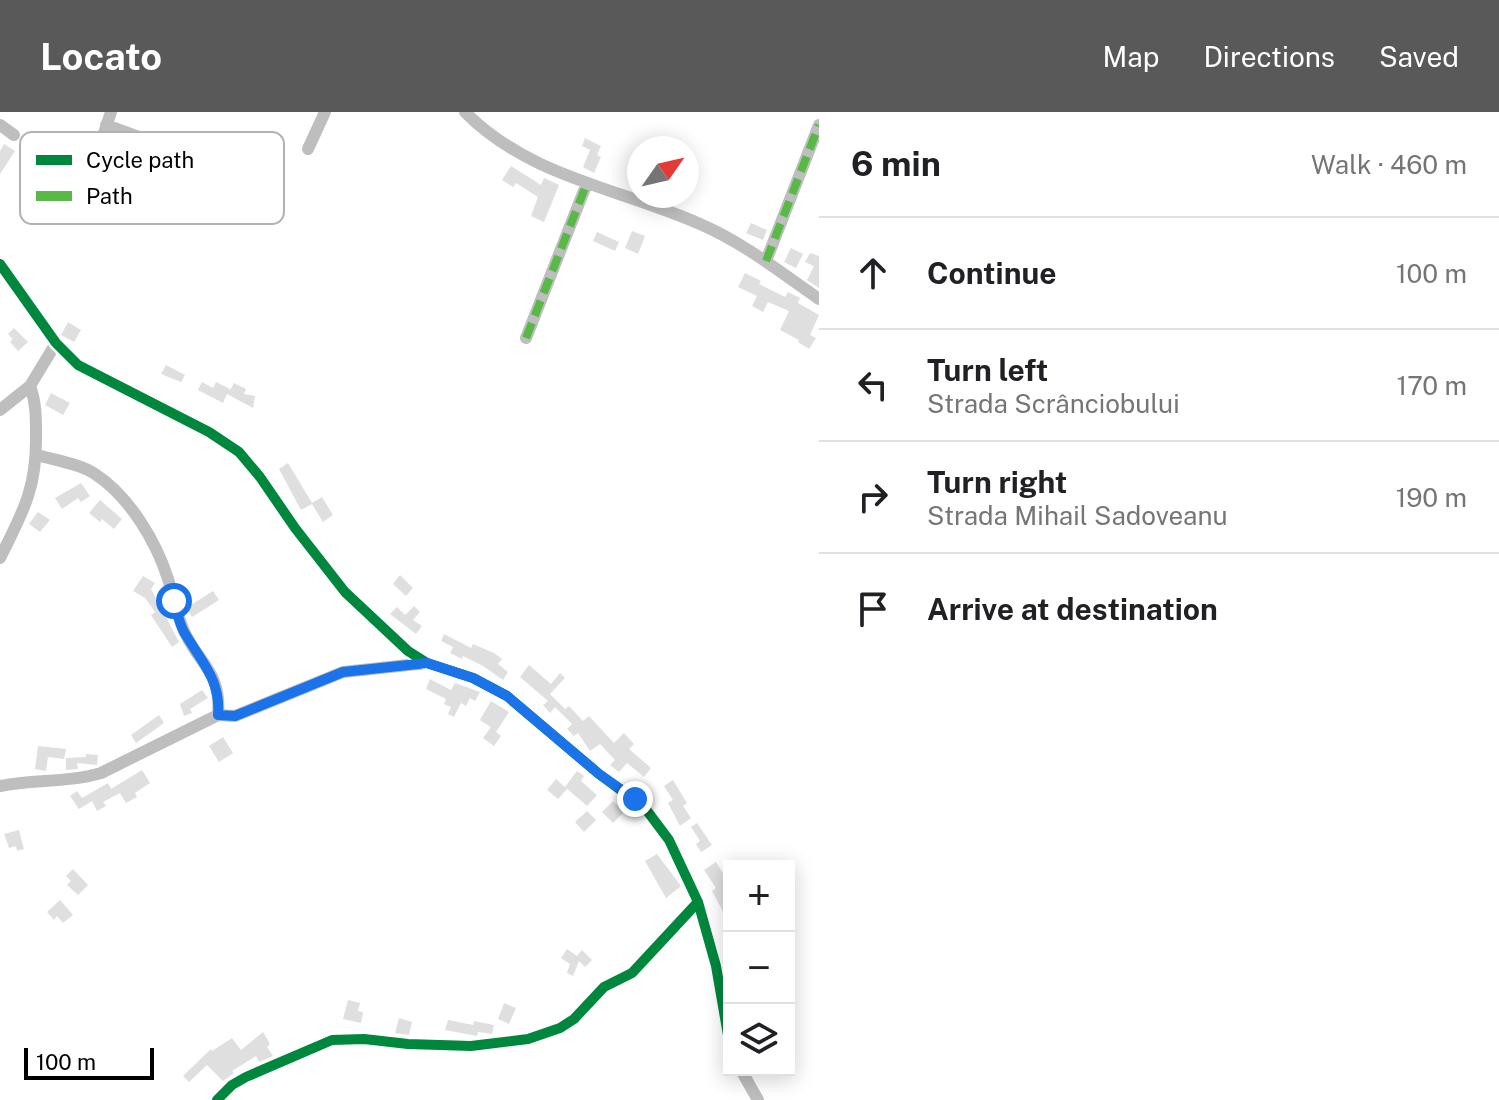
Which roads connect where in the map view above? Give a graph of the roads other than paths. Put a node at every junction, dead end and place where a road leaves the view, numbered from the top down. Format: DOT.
graph roads {
  1 [pos="111,112"];
  2 [pos="325,112"];
  3 [pos="465,112"];
  4 [pos="0,125"];
  5 [pos="106,125"];
  6 [pos="819,125"];
  7 [pos="104,132"];
  8 [pos="125,132"];
  9 [pos="14,135"];
  10 [pos="308,149"];
  11 [pos="587,183"];
  12 [pos="766,261"];
  13 [pos="0,264"];
  14 [pos="819,299"];
  15 [pos="526,338"];
  16 [pos="56,343"];
  17 [pos="30,386"];
  18 [pos="0,410"];
  19 [pos="37,455"];
  20 [pos="0,558"];
  21 [pos="427,663"];
  22 [pos="218,715"];
  23 [pos="0,786"];
  24 [pos="698,902"];
  25 [pos="723,1008"];
  26 [pos="744,1076"];
  27 [pos="217,1100"];
  28 [pos="758,1100"];
  1 -- 5 [label="street"];
  2 -- 10 [label="street"];
  3 -- 11 [label="street"];
  4 -- 9 [label="street"];
  5 -- 7 [label="street"];
  5 -- 8 [label="street"];
  6 -- 12 [label="street"];
  11 -- 12 [label="street"];
  11 -- 15 [label="street"];
  12 -- 14 [label="street"];
  13 -- 16 [label="street"];
  16 -- 17 [label="street"];
  16 -- 21 [label="street"];
  17 -- 18 [label="street"];
  17 -- 19 [label="street"];
  19 -- 20 [label="street"];
  19 -- 22 [label="street"];
  21 -- 22 [label="street"];
  21 -- 24 [label="street"];
  22 -- 23 [label="street"];
  24 -- 25 [label="street"];
  24 -- 27 [label="street"];
  26 -- 28 [label="street"];
}
